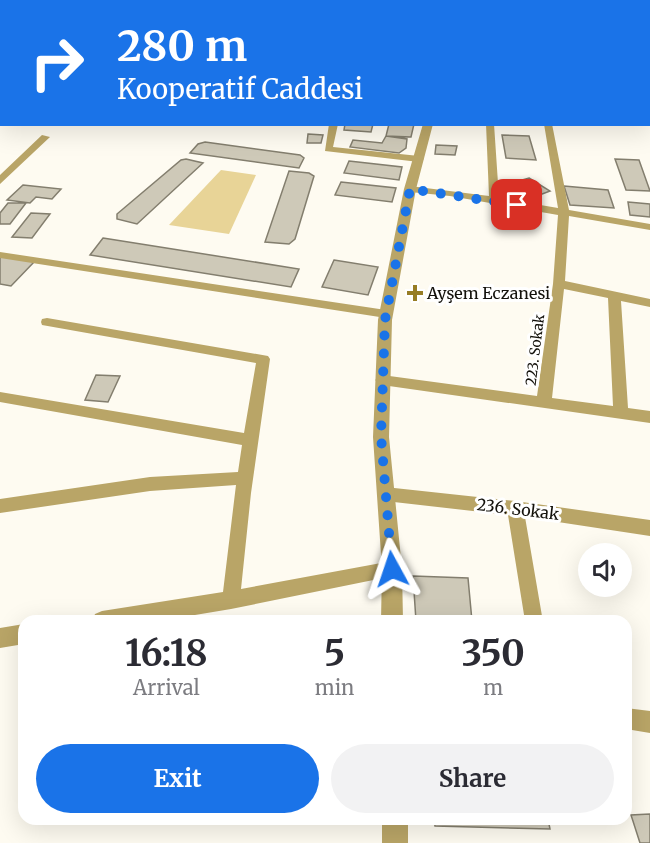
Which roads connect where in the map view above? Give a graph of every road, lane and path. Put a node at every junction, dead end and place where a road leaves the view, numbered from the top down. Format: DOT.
graph roads {
  1 [pos="334,126"];
  2 [pos="427,126"];
  3 [pos="490,126"];
  4 [pos="548,126"];
  5 [pos="45,136"];
  6 [pos="419,159"];
  7 [pos="0,181"];
  8 [pos="410,189"];
  9 [pos="494,201"];
  10 [pos="564,212"];
  11 [pos="650,227"];
  12 [pos="0,255"];
  13 [pos="559,284"];
  14 [pos="614,295"];
  15 [pos="650,303"];
  16 [pos="386,314"];
  17 [pos="47,322"];
  18 [pos="382,380"];
  19 [pos="0,397"];
  20 [pos="544,401"];
  21 [pos="621,412"];
  22 [pos="650,417"];
  23 [pos="251,440"];
  24 [pos="245,478"];
  25 [pos="385,494"];
  26 [pos="0,506"];
  27 [pos="515,508"];
  28 [pos="650,528"];
  29 [pos="392,569"];
  30 [pos="231,600"];
  31 [pos="139,615"];
  32 [pos="392,615"];
  33 [pos="532,615"];
  34 [pos="18,635"];
  35 [pos="0,638"];
  36 [pos="632,720"];
  37 [pos="650,722"];
  38 [pos="395,825"];
  39 [pos="395,843"];
  1 -- 6 [label="street"];
  2 -- 6 [label="street"];
  3 -- 9 [label="street"];
  4 -- 10 [label="street, 223. Sokak"];
  5 -- 7 [label="street"];
  6 -- 8 [label="street"];
  8 -- 9 [label="street"];
  8 -- 16 [label="street"];
  9 -- 10 [label="street"];
  10 -- 11 [label="street"];
  10 -- 13 [label="street, 223. Sokak"];
  12 -- 16 [label="street"];
  13 -- 14 [label="street"];
  13 -- 20 [label="street, 223. Sokak"];
  14 -- 15 [label="street"];
  14 -- 21 [label="street"];
  16 -- 18 [label="street"];
  17 -- 23 [label="street"];
  18 -- 20 [label="street"];
  18 -- 25 [label="street"];
  19 -- 23 [label="street"];
  20 -- 21 [label="street"];
  21 -- 22 [label="street"];
  23 -- 24 [label="street"];
  24 -- 26 [label="street"];
  24 -- 30 [label="street"];
  25 -- 27 [label="street, 236. Sokak"];
  25 -- 29 [label="street"];
  27 -- 28 [label="street, 236. Sokak"];
  27 -- 33 [label="street"];
  29 -- 30 [label="street"];
  29 -- 32 [label="street"];
  30 -- 31 [label="street"];
  34 -- 35 [label="street"];
  36 -- 37 [label="street"];
  38 -- 39 [label="street"];
}
